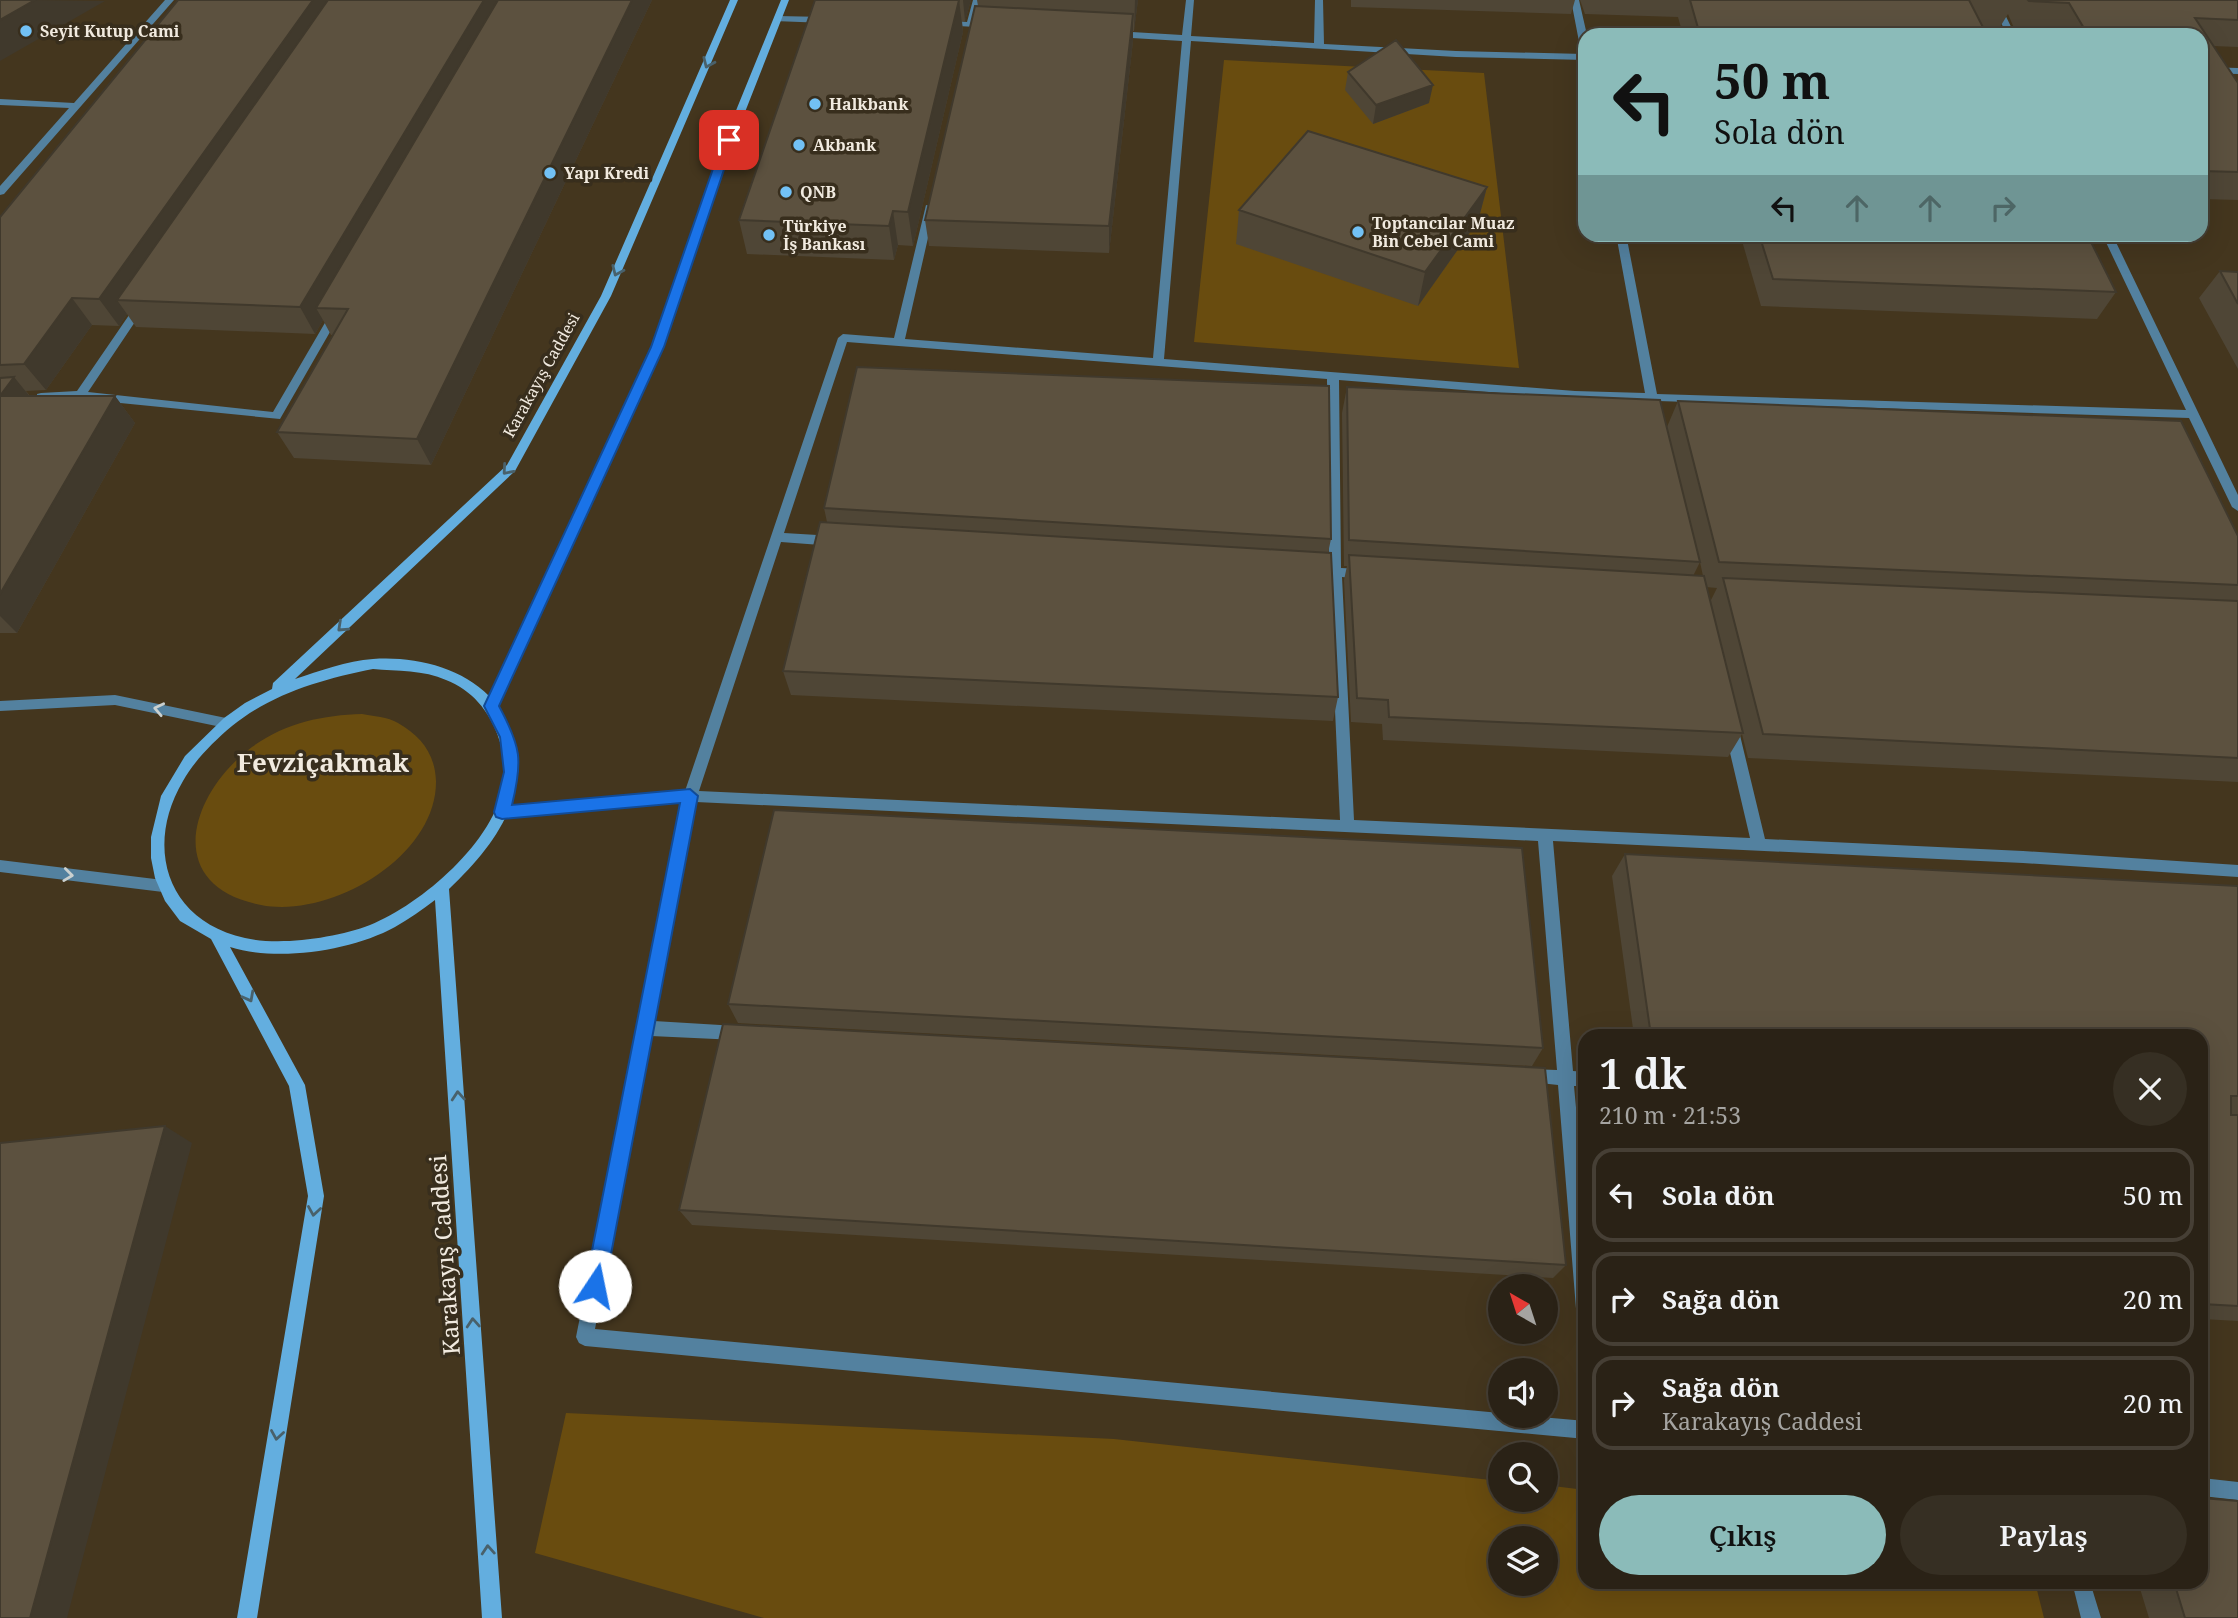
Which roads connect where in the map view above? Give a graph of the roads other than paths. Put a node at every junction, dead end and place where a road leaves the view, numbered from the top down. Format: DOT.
graph roads {
  1 [pos="170,0"];
  2 [pos="734,0"];
  3 [pos="785,0"];
  4 [pos="977,0"];
  5 [pos="1190,0"];
  6 [pos="1318,0"];
  7 [pos="1575,0"];
  8 [pos="1994,0"];
  9 [pos="777,19"];
  10 [pos="831,20"];
  11 [pos="926,23"];
  12 [pos="971,25"];
  13 [pos="998,26"];
  14 [pos="1581,28"];
  15 [pos="2008,28"];
  16 [pos="1107,33"];
  17 [pos="968,38"];
  18 [pos="1188,38"];
  19 [pos="1319,46"];
  20 [pos="1578,54"];
  21 [pos="2208,70"];
  22 [pos="2238,71"];
  23 [pos="0,102"];
  24 [pos="77,106"];
  25 [pos="0,192"];
  26 [pos="932,197"];
  27 [pos="1622,242"];
  28 [pos="2111,242"];
  29 [pos="149,294"];
  30 [pos="345,297"];
  31 [pos="899,342"];
  32 [pos="1158,362"];
  33 [pos="1333,376"];
  34 [pos="80,395"];
  35 [pos="1651,397"];
  36 [pos="27,398"];
  37 [pos="2194,414"];
  38 [pos="1658,424"];
  39 [pos="2238,506"];
  40 [pos="776,537"];
  41 [pos="846,542"];
  42 [pos="1307,570"];
  43 [pos="1335,572"];
  44 [pos="1375,575"];
  45 [pos="272,693"];
  46 [pos="0,706"];
  47 [pos="491,706"];
  48 [pos="1727,714"];
  49 [pos="226,723"];
  50 [pos="690,796"];
  51 [pos="502,812"];
  52 [pos="1347,826"];
  53 [pos="1545,835"];
  54 [pos="1759,845"];
  55 [pos="0,866"];
  56 [pos="2238,871"];
  57 [pos="163,886"];
  58 [pos="442,889"];
  59 [pos="217,937"];
  60 [pos="644,1028"];
  61 [pos="756,1034"];
  62 [pos="1510,1075"];
  63 [pos="1565,1078"];
  64 [pos="1578,1079"];
  65 [pos="1578,1228"];
  66 [pos="1578,1429"];
  67 [pos="2208,1488"];
  68 [pos="2238,1491"];
  69 [pos="2083,1589"];
  70 [pos="247,1618"];
  71 [pos="492,1618"];
  72 [pos="2091,1618"];
  1 -- 24 [label="street"];
  2 -- 45 [label="main road, Karakayış Caddesi, one-way"];
  3 -- 9 [label="main road"];
  4 -- 12 [label="street"];
  5 -- 18 [label="street"];
  6 -- 19 [label="street"];
  7 -- 14 [label="street"];
  8 -- 15 [label="street"];
  9 -- 10 [label="street"];
  9 -- 47 [label="main road"];
  11 -- 12 [label="street"];
  12 -- 13 [label="street"];
  12 -- 17 [label="street"];
  16 -- 18 [label="street"];
  18 -- 19 [label="street"];
  18 -- 32 [label="street"];
  19 -- 20 [label="street"];
  21 -- 22 [label="street"];
  23 -- 24 [label="street"];
  24 -- 25 [label="street"];
  26 -- 31 [label="street"];
  27 -- 35 [label="street"];
  28 -- 37 [label="street"];
  29 -- 34 [label="street"];
  30 -- 34 [label="street"];
  31 -- 32 [label="street"];
  31 -- 40 [label="street"];
  32 -- 33 [label="street"];
  33 -- 35 [label="street"];
  33 -- 43 [label="street"];
  34 -- 36 [label="street"];
  35 -- 37 [label="street"];
  35 -- 38 [label="street"];
  37 -- 39 [label="street"];
  40 -- 41 [label="street"];
  40 -- 50 [label="street"];
  42 -- 43 [label="street"];
  43 -- 44 [label="street"];
  43 -- 52 [label="street"];
  45 -- 47 [label="main road"];
  45 -- 49 [label="main road"];
  49 -- 46 [label="street, one-way"];
  47 -- 51 [label="main road"];
  48 -- 54 [label="street"];
  49 -- 57 [label="main road"];
  50 -- 51 [label="street"];
  50 -- 52 [label="street"];
  50 -- 60 [label="street"];
  51 -- 58 [label="main road"];
  52 -- 53 [label="street"];
  53 -- 54 [label="street"];
  53 -- 63 [label="street"];
  54 -- 56 [label="street"];
  55 -- 57 [label="street, one-way"];
  57 -- 59 [label="main road"];
  58 -- 59 [label="main road"];
  71 -- 58 [label="main road, Karakayış Caddesi, one-way"];
  59 -- 70 [label="main road, one-way"];
  60 -- 61 [label="street"];
  60 -- 66 [label="street"];
  62 -- 63 [label="street"];
  63 -- 64 [label="street"];
  63 -- 65 [label="street"];
  67 -- 68 [label="street"];
  69 -- 72 [label="street"];
}
